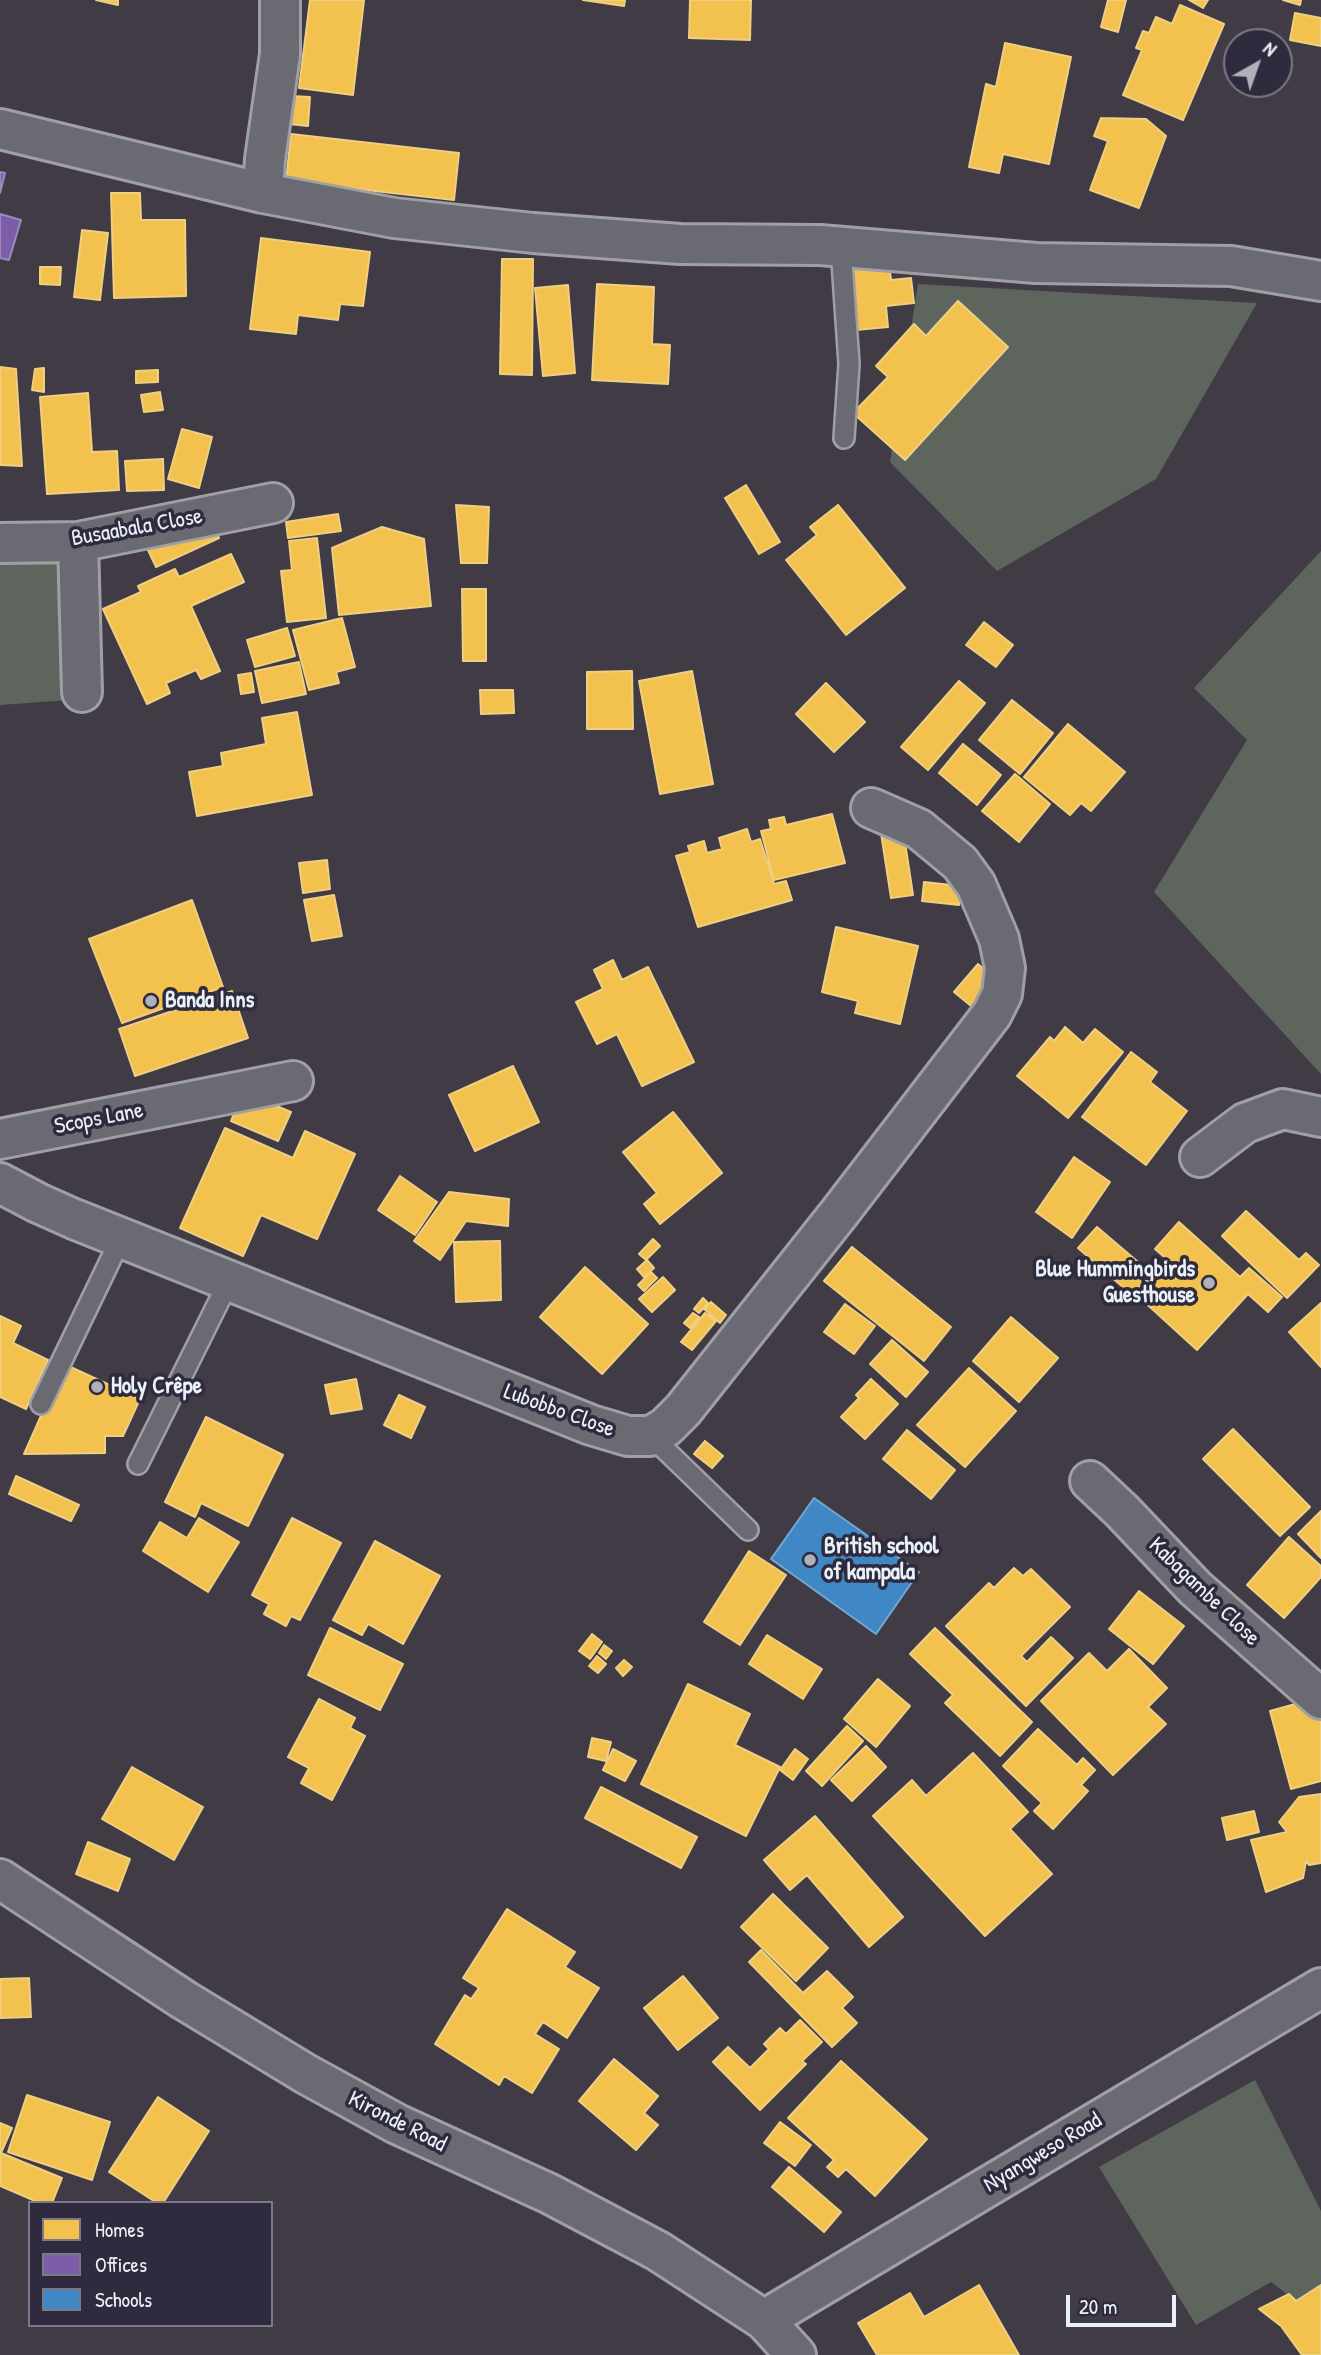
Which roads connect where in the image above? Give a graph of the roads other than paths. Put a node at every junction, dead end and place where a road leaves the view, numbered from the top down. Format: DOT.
graph roads {
  1 [pos="281,0"];
  2 [pos="0,129"];
  3 [pos="263,193"];
  4 [pos="841,247"];
  5 [pos="1321,281"];
  6 [pos="844,438"];
  7 [pos="273,503"];
  8 [pos="78,542"];
  9 [pos="0,543"];
  10 [pos="82,692"];
  11 [pos="872,808"];
  12 [pos="293,1081"];
  13 [pos="1321,1117"];
  14 [pos="0,1139"];
  15 [pos="1200,1157"];
  16 [pos="0,1182"];
  17 [pos="121,1238"];
  18 [pos="229,1281"];
  19 [pos="41,1404"];
  20 [pos="651,1436"];
  21 [pos="138,1464"];
  22 [pos="1090,1481"];
  23 [pos="748,1530"];
  24 [pos="1321,1699"];
  25 [pos="0,1879"];
  26 [pos="1321,1988"];
  27 [pos="764,2320"];
  28 [pos="796,2355"];
  1 -- 3 [label="street"];
  2 -- 3 [label="street"];
  3 -- 4 [label="street"];
  4 -- 5 [label="street"];
  4 -- 6 [label="lane"];
  7 -- 8 [label="street, Busaabala Close"];
  8 -- 9 [label="street, Busaabala Close"];
  8 -- 10 [label="street"];
  11 -- 20 [label="street"];
  12 -- 14 [label="street, Scops Lane"];
  13 -- 15 [label="street"];
  16 -- 17 [label="street, Lubobbo Close"];
  17 -- 18 [label="street, Lubobbo Close"];
  17 -- 19 [label="lane"];
  18 -- 20 [label="street, Lubobbo Close"];
  18 -- 21 [label="lane"];
  20 -- 23 [label="lane"];
  22 -- 24 [label="street, Kabagambe Close"];
  25 -- 27 [label="street, Kironde Road"];
  26 -- 27 [label="street, Nyangweso Road"];
  27 -- 28 [label="street, Kironde Road"];
}
